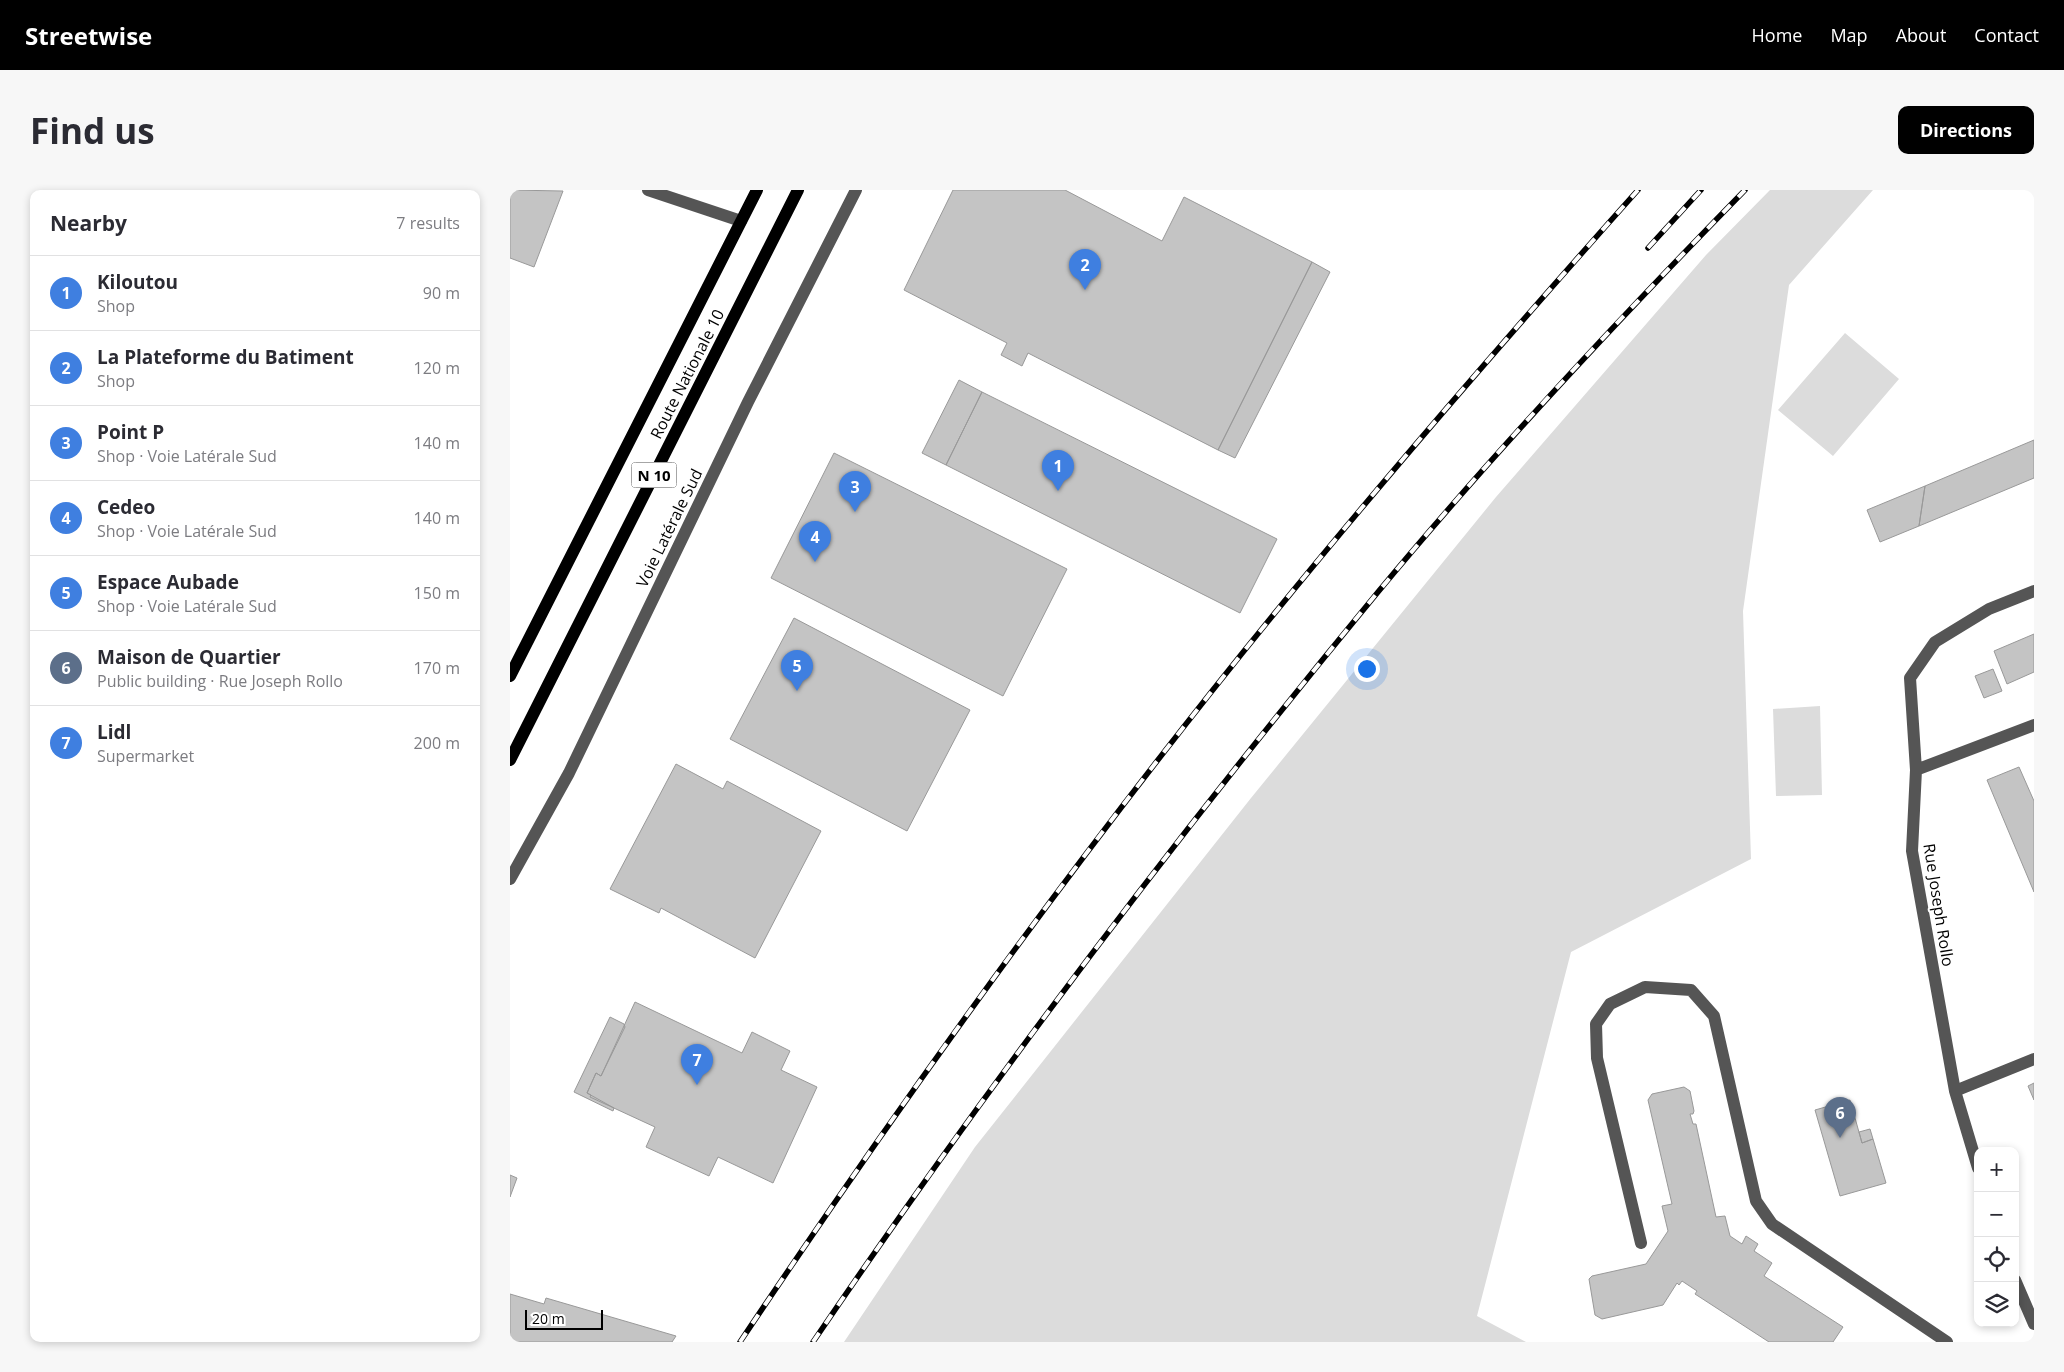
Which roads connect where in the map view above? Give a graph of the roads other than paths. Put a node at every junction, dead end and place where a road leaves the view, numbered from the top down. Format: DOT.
graph roads {
  1 [pos="648,190"];
  2 [pos="757,190"];
  3 [pos="798,190"];
  4 [pos="856,190"];
  5 [pos="741,221"];
  6 [pos="2034,591"];
  7 [pos="510,676"];
  8 [pos="2034,725"];
  9 [pos="510,760"];
  10 [pos="1916,770"];
  11 [pos="510,879"];
  12 [pos="2034,1059"];
  13 [pos="1955,1091"];
  14 [pos="1974,1155"];
  15 [pos="1640,1243"];
  16 [pos="2016,1282"];
  17 [pos="2034,1324"];
  18 [pos="1947,1342"];
  1 -- 5 [label="street"];
  2 -- 5 [label="main road, N 10"];
  3 -- 9 [label="main road, Route Nationale 10 / N 10"];
  4 -- 11 [label="street, Voie Latérale Sud"];
  5 -- 7 [label="main road, N 10"];
  6 -- 10 [label="street, Rue Joseph Rollo"];
  8 -- 10 [label="street"];
  10 -- 13 [label="street, Rue Joseph Rollo"];
  12 -- 13 [label="street"];
  13 -- 14 [label="street, Rue Joseph Rollo"];
  15 -- 18 [label="street"];
  16 -- 17 [label="street"];
}
